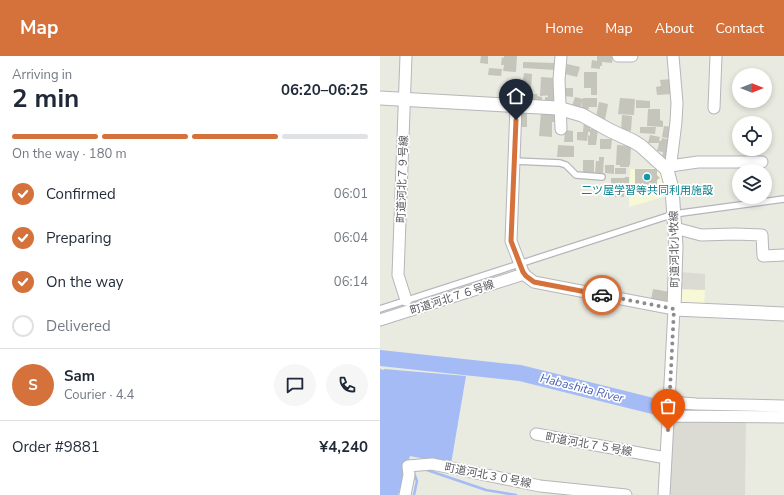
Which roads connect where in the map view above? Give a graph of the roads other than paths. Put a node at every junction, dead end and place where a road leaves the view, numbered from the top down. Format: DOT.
graph roads {
  1 [pos="406,56"];
  2 [pos="561,56"];
  3 [pos="618,56"];
  4 [pos="632,56"];
  5 [pos="673,56"];
  6 [pos="716,56"];
  7 [pos="380,98"];
  8 [pos="404,99"];
  9 [pos="516,106"];
  10 [pos="560,108"];
  11 [pos="714,108"];
  12 [pos="561,129"];
  13 [pos="514,161"];
  14 [pos="762,162"];
  15 [pos="668,168"];
  16 [pos="602,177"];
  17 [pos="784,199"];
  18 [pos="674,214"];
  19 [pos="675,228"];
  20 [pos="784,255"];
  21 [pos="522,269"];
  22 [pos="406,300"];
  23 [pos="380,308"];
  24 [pos="674,309"];
  25 [pos="784,314"];
  26 [pos="380,320"];
  27 [pos="784,406"];
  28 [pos="669,409"];
  29 [pos="784,417"];
  30 [pos="536,434"];
  31 [pos="666,458"];
  32 [pos="405,495"];
  33 [pos="626,495"];
  34 [pos="664,495"];
  1 -- 8 [label="street, 町道河北７９号線"];
  2 -- 10 [label="street"];
  3 -- 4 [label="street"];
  5 -- 15 [label="street"];
  6 -- 11 [label="street"];
  7 -- 8 [label="street, 町道河北小牧線"];
  8 -- 9 [label="street, 町道河北小牧線"];
  8 -- 22 [label="street, 町道河北７９号線"];
  9 -- 10 [label="street, 町道河北小牧線"];
  9 -- 13 [label="street"];
  10 -- 12 [label="street"];
  10 -- 15 [label="street, 町道河北小牧線"];
  13 -- 16 [label="lane"];
  13 -- 21 [label="street"];
  14 -- 15 [label="street"];
  15 -- 18 [label="street, 町道河北小牧線"];
  17 -- 18 [label="lane"];
  18 -- 19 [label="street, 町道河北小牧線"];
  18 -- 21 [label="lane"];
  19 -- 20 [label="street"];
  19 -- 24 [label="street, 町道河北小牧線"];
  21 -- 22 [label="lane"];
  21 -- 24 [label="street"];
  21 -- 26 [label="street, 町道河北７６号線"];
  22 -- 23 [label="lane"];
  24 -- 25 [label="street"];
  24 -- 28 [label="street"];
  27 -- 28 [label="street"];
  28 -- 29 [label="street"];
  28 -- 31 [label="street"];
  30 -- 31 [label="street, 町道河北７５号線"];
  31 -- 34 [label="street"];
  32 -- 33 [label="street, 町道河北３０号線"];
}
